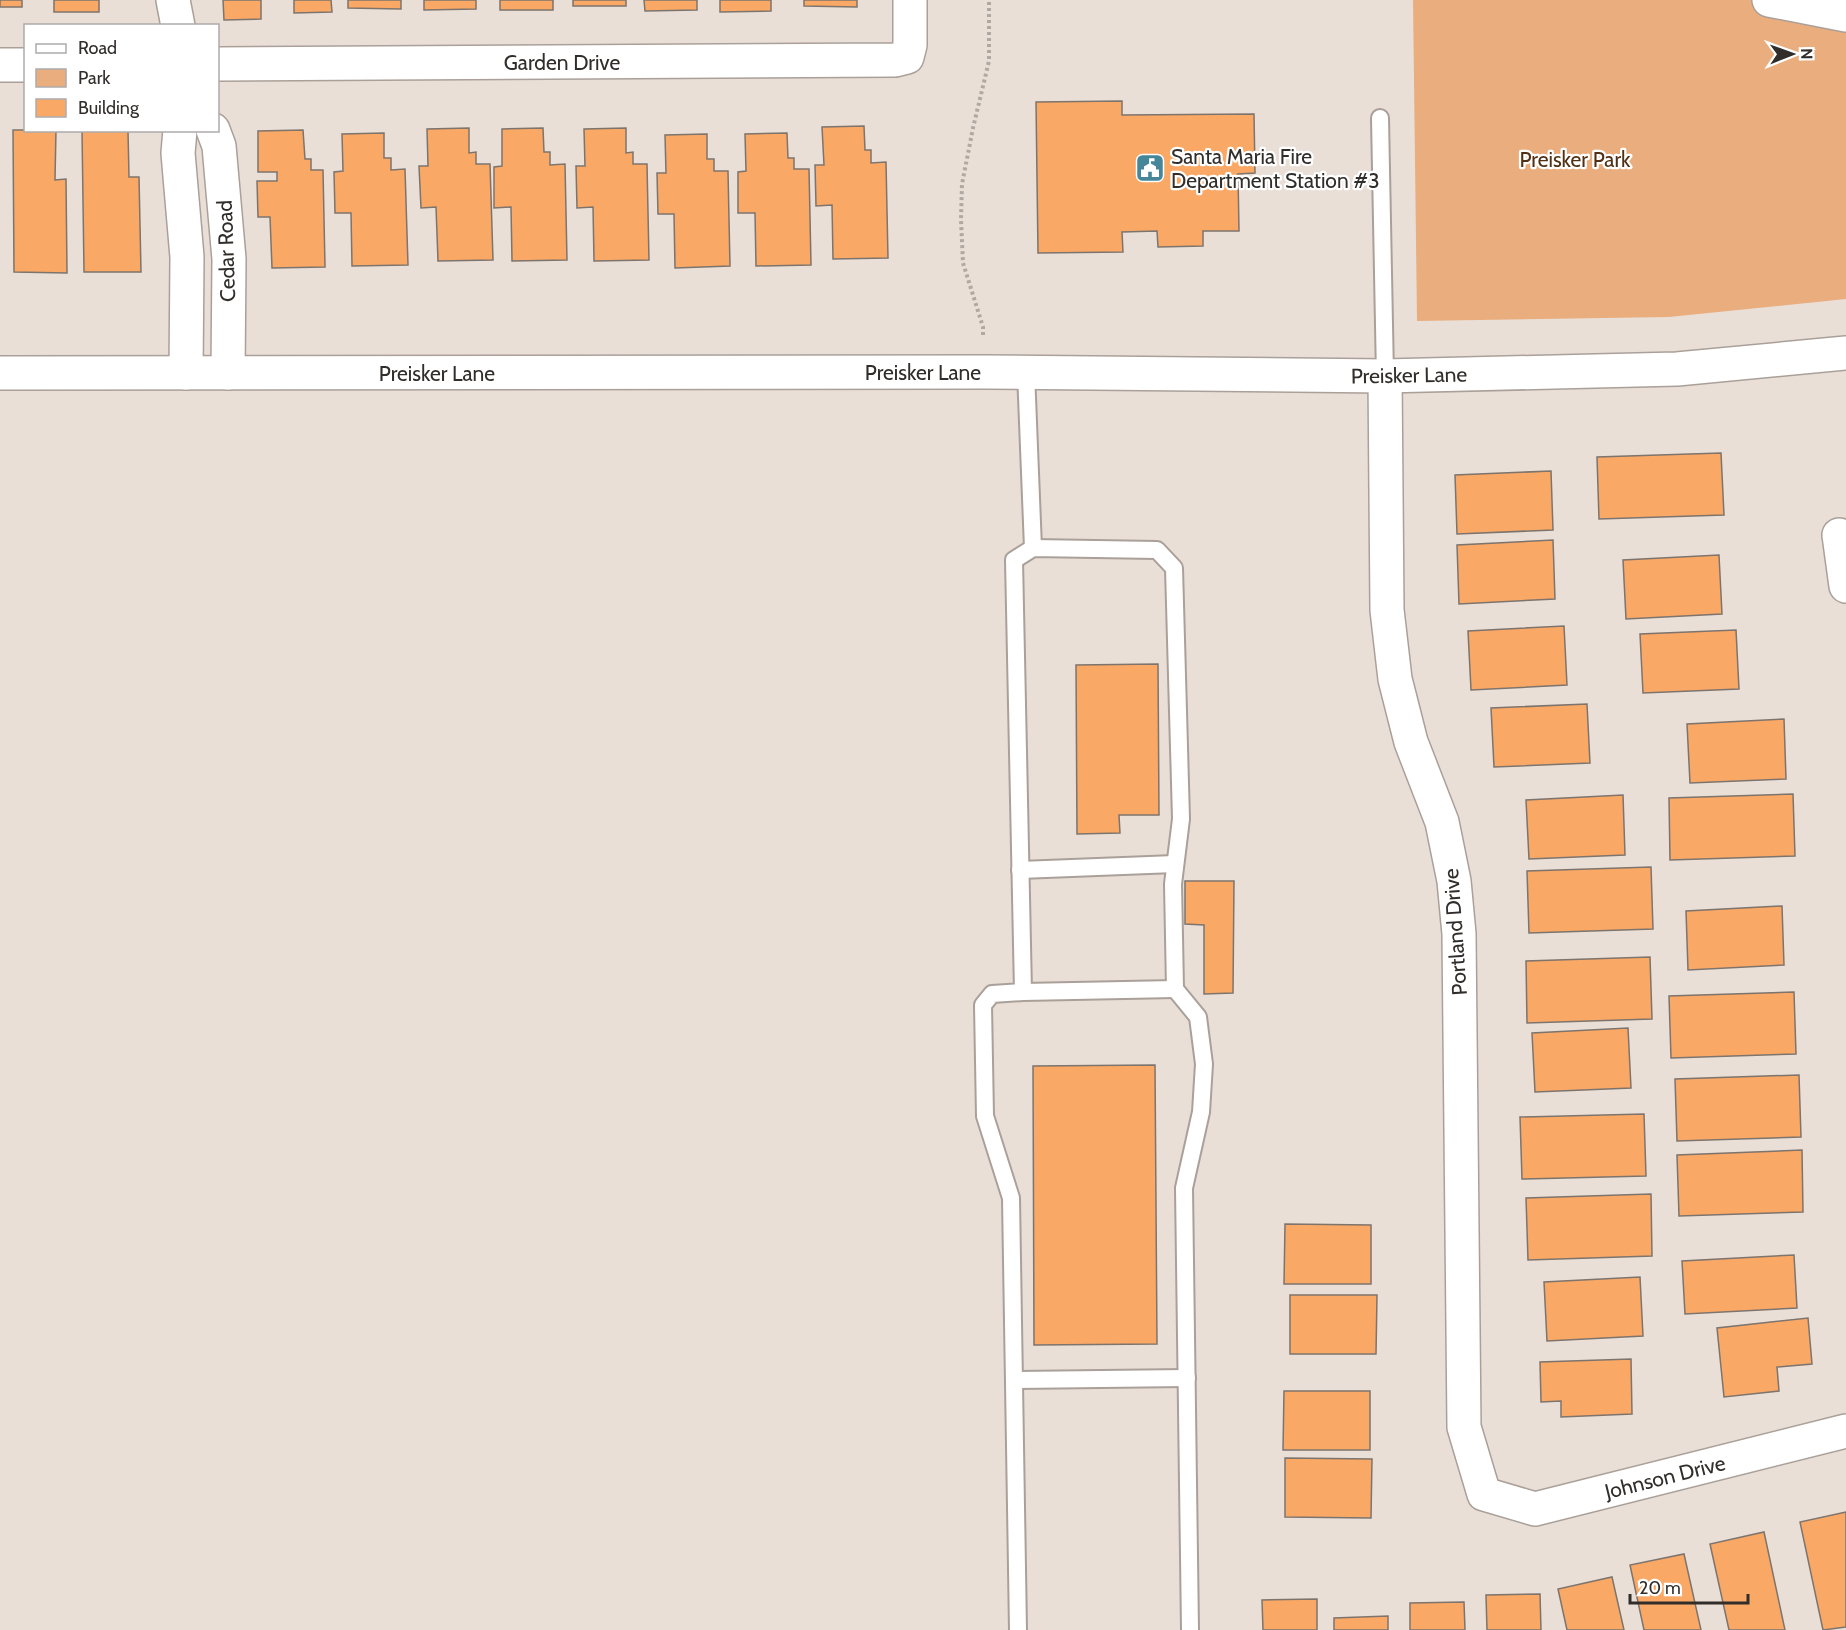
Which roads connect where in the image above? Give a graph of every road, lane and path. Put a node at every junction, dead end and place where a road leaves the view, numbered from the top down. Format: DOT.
graph roads {
  1 [pos="173,0"];
  2 [pos="910,0"];
  3 [pos="989,0"];
  4 [pos="1769,0"];
  5 [pos="1846,15"];
  6 [pos="178,24"];
  7 [pos="219,64"];
  8 [pos="0,65"];
  9 [pos="24,65"];
  10 [pos="1380,118"];
  11 [pos="180,132"];
  12 [pos="214,132"];
  13 [pos="1846,353"];
  14 [pos="986,372"];
  15 [pos="1026,372"];
  16 [pos="186,373"];
  17 [pos="228,373"];
  18 [pos="0,374"];
  19 [pos="1385,376"];
  20 [pos="1839,535"];
  21 [pos="1033,548"];
  22 [pos="1846,585"];
  23 [pos="1175,864"];
  24 [pos="1020,870"];
  25 [pos="1175,989"];
  26 [pos="1023,992"];
  27 [pos="1187,1378"];
  28 [pos="1014,1380"];
  29 [pos="1846,1431"];
  30 [pos="1484,1494"];
  31 [pos="1018,1630"];
  32 [pos="1190,1630"];
  1 -- 6 [label="street"];
  2 -- 7 [label="street, Garden Drive"];
  3 -- 14 [label="path"];
  4 -- 5 [label="street"];
  8 -- 9 [label="street"];
  10 -- 19 [label="lane"];
  11 -- 16 [label="street, Cedar Road"];
  12 -- 17 [label="street, Cedar Road"];
  13 -- 19 [label="street, Preisker Lane"];
  14 -- 15 [label="street, Preisker Lane"];
  14 -- 17 [label="street, Preisker Lane"];
  15 -- 19 [label="street, Preisker Lane"];
  15 -- 21 [label="lane"];
  16 -- 17 [label="street, Preisker Lane"];
  16 -- 18 [label="street, Preisker Lane"];
  19 -- 30 [label="street, Portland Drive"];
  20 -- 22 [label="street"];
  21 -- 23 [label="lane"];
  21 -- 24 [label="lane"];
  23 -- 24 [label="lane"];
  23 -- 25 [label="lane"];
  24 -- 26 [label="lane"];
  25 -- 26 [label="lane"];
  25 -- 27 [label="lane"];
  26 -- 28 [label="lane"];
  27 -- 28 [label="lane"];
  27 -- 32 [label="lane"];
  28 -- 31 [label="lane"];
  29 -- 30 [label="street, Johnson Drive"];
}
